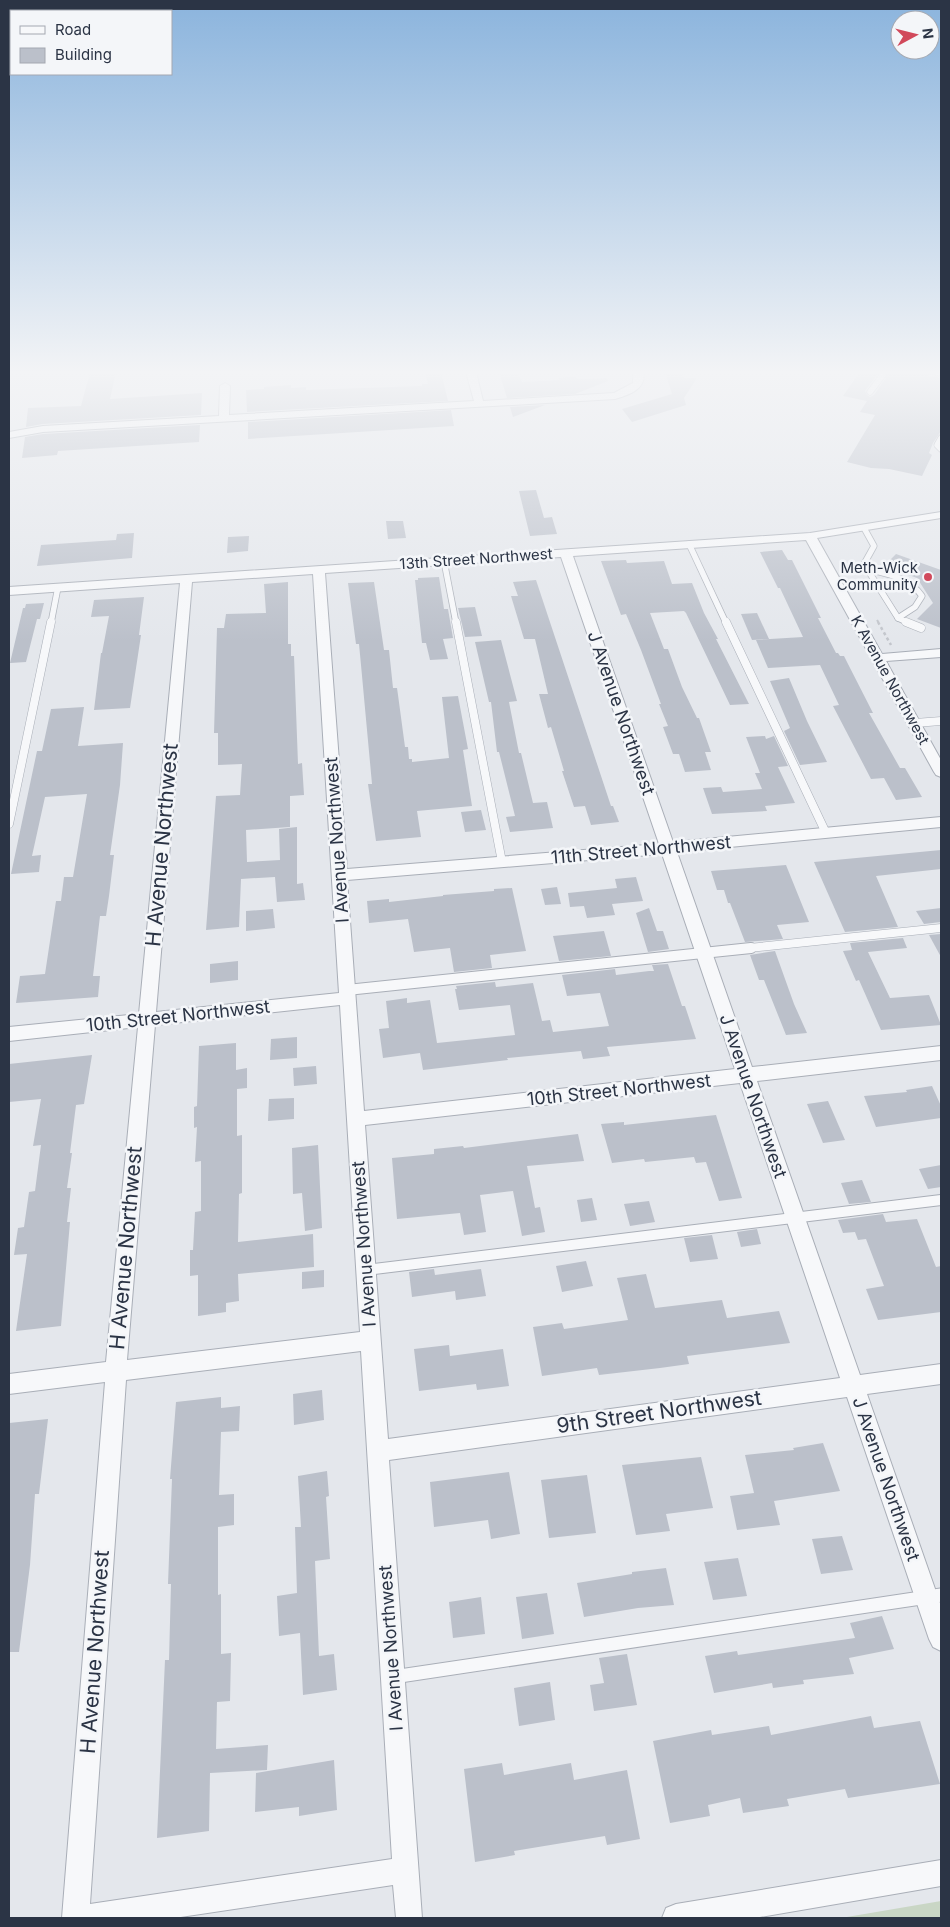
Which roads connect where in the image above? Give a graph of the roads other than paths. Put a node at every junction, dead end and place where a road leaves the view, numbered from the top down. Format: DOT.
graph roads {
  1 [pos="938,517"];
  2 [pos="864,528"];
  3 [pos="810,536"];
  4 [pos="689,544"];
  5 [pos="566,553"];
  6 [pos="444,561"];
  7 [pos="867,569"];
  8 [pos="319,570"];
  9 [pos="186,579"];
  10 [pos="58,587"];
  11 [pos="9,591"];
  12 [pos="898,618"];
  13 [pos="921,628"];
  14 [pos="941,653"];
  15 [pos="878,658"];
  16 [pos="941,721"];
  17 [pos="915,723"];
  18 [pos="941,772"];
  19 [pos="941,822"];
  20 [pos="9,824"];
  21 [pos="826,833"];
  22 [pos="668,848"];
  23 [pos="502,862"];
  24 [pos="340,875"];
  25 [pos="941,928"];
  26 [pos="704,953"];
  27 [pos="347,994"];
  28 [pos="147,1019"];
  29 [pos="9,1034"];
  30 [pos="941,1053"];
  31 [pos="746,1075"];
  32 [pos="356,1119"];
  33 [pos="941,1200"];
  34 [pos="795,1218"];
  35 [pos="366,1270"];
  36 [pos="370,1340"];
  37 [pos="116,1371"];
  38 [pos="941,1374"];
  39 [pos="9,1384"];
  40 [pos="854,1385"];
  41 [pos="378,1451"];
  42 [pos="934,1596"];
  43 [pos="941,1639"];
  44 [pos="392,1677"];
  45 [pos="406,1870"];
  46 [pos="941,1873"];
  47 [pos="75,1918"];
  48 [pos="85,1918"];
  49 [pos="409,1918"];
  50 [pos="676,1918"];
  1 -- 2 [label="street, 13th Street Northwest"];
  2 -- 3 [label="street, 13th Street Northwest"];
  2 -- 7 [label="lane"];
  3 -- 4 [label="street, 13th Street Northwest"];
  3 -- 15 [label="street, K Avenue Northwest"];
  4 -- 5 [label="street, 13th Street Northwest"];
  4 -- 21 [label="lane"];
  5 -- 6 [label="street, 13th Street Northwest"];
  5 -- 22 [label="street, J Avenue Northwest"];
  6 -- 8 [label="street, 13th Street Northwest"];
  6 -- 23 [label="lane"];
  7 -- 12 [label="lane"];
  7 -- 12 [label="lane"];
  8 -- 9 [label="street, 13th Street Northwest"];
  8 -- 24 [label="street, I Avenue Northwest"];
  9 -- 10 [label="street, 13th Street Northwest"];
  9 -- 28 [label="street, H Avenue Northwest"];
  10 -- 11 [label="street, 13th Street Northwest"];
  10 -- 20 [label="lane"];
  12 -- 13 [label="lane"];
  14 -- 15 [label="street"];
  15 -- 17 [label="street, K Avenue Northwest"];
  16 -- 17 [label="lane"];
  17 -- 18 [label="street, K Avenue Northwest"];
  19 -- 21 [label="street, 11th Street Northwest"];
  21 -- 22 [label="street, 11th Street Northwest"];
  22 -- 23 [label="street, 11th Street Northwest"];
  22 -- 26 [label="street, J Avenue Northwest"];
  23 -- 24 [label="street, 11th Street Northwest"];
  24 -- 27 [label="street, I Avenue Northwest"];
  25 -- 26 [label="lane"];
  26 -- 27 [label="lane"];
  26 -- 31 [label="street, J Avenue Northwest"];
  27 -- 28 [label="street, 10th Street Northwest"];
  27 -- 32 [label="street, I Avenue Northwest"];
  28 -- 29 [label="street, 10th Street Northwest"];
  28 -- 37 [label="street, H Avenue Northwest"];
  30 -- 31 [label="street, 10th Street Northwest"];
  31 -- 32 [label="street, 10th Street Northwest"];
  31 -- 34 [label="street, J Avenue Northwest"];
  32 -- 35 [label="street, I Avenue Northwest"];
  33 -- 34 [label="lane"];
  34 -- 35 [label="lane"];
  34 -- 40 [label="street, J Avenue Northwest"];
  35 -- 36 [label="street, I Avenue Northwest"];
  36 -- 37 [label="street"];
  36 -- 41 [label="street, I Avenue Northwest"];
  37 -- 39 [label="street"];
  37 -- 47 [label="street, H Avenue Northwest"];
  38 -- 40 [label="street, 9th Street Northwest"];
  40 -- 41 [label="street, 9th Street Northwest"];
  40 -- 42 [label="street, J Avenue Northwest"];
  41 -- 44 [label="street, I Avenue Northwest"];
  42 -- 43 [label="street, J Avenue Northwest"];
  42 -- 44 [label="lane"];
  44 -- 45 [label="street, I Avenue Northwest"];
  45 -- 48 [label="street"];
  45 -- 49 [label="street, I Avenue Northwest"];
  46 -- 50 [label="street"];
}
